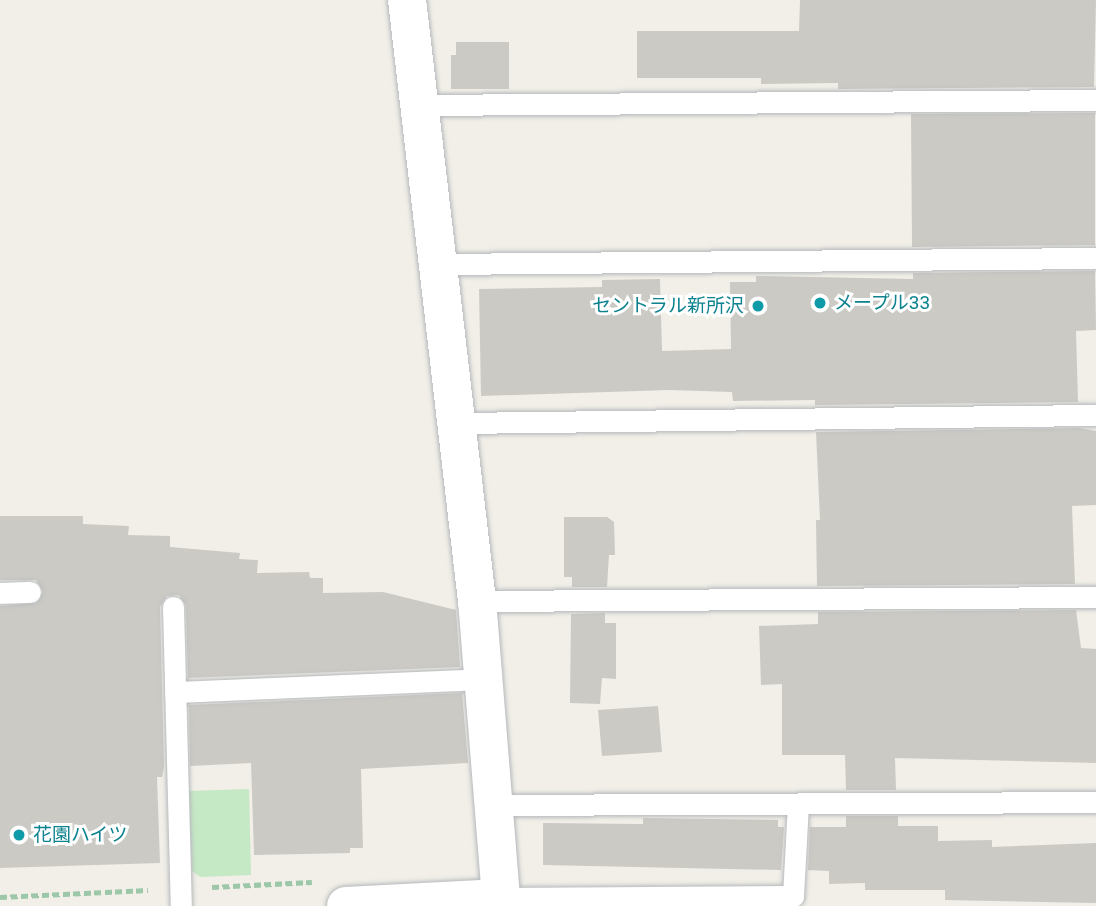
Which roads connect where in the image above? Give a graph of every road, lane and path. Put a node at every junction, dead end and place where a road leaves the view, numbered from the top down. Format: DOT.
graph roads {
  1 [pos="407,0"];
  2 [pos="1096,100"];
  3 [pos="416,105"];
  4 [pos="1096,258"];
  5 [pos="436,264"];
  6 [pos="1096,415"];
  7 [pos="457,423"];
  8 [pos="30,592"];
  9 [pos="0,593"];
  10 [pos="1096,597"];
  11 [pos="477,601"];
  12 [pos="173,607"];
  13 [pos="484,679"];
  14 [pos="175,692"];
  15 [pos="1096,802"];
  16 [pos="798,804"];
  17 [pos="492,805"];
  18 [pos="150,890"];
  19 [pos="0,897"];
  20 [pos="501,902"];
  21 [pos="181,906"];
  22 [pos="346,906"];
  1 -- 3 [label="street"];
  2 -- 3 [label="lane"];
  3 -- 5 [label="street"];
  4 -- 5 [label="lane"];
  5 -- 7 [label="street"];
  6 -- 7 [label="lane"];
  7 -- 11 [label="street"];
  8 -- 9 [label="lane"];
  10 -- 11 [label="lane"];
  11 -- 13 [label="street"];
  12 -- 14 [label="lane"];
  13 -- 14 [label="lane"];
  13 -- 17 [label="street"];
  14 -- 21 [label="lane"];
  15 -- 16 [label="lane"];
  16 -- 17 [label="lane"];
  16 -- 20 [label="lane"];
  17 -- 20 [label="street"];
  18 -- 19 [label="path"];
  20 -- 22 [label="street"];
}
